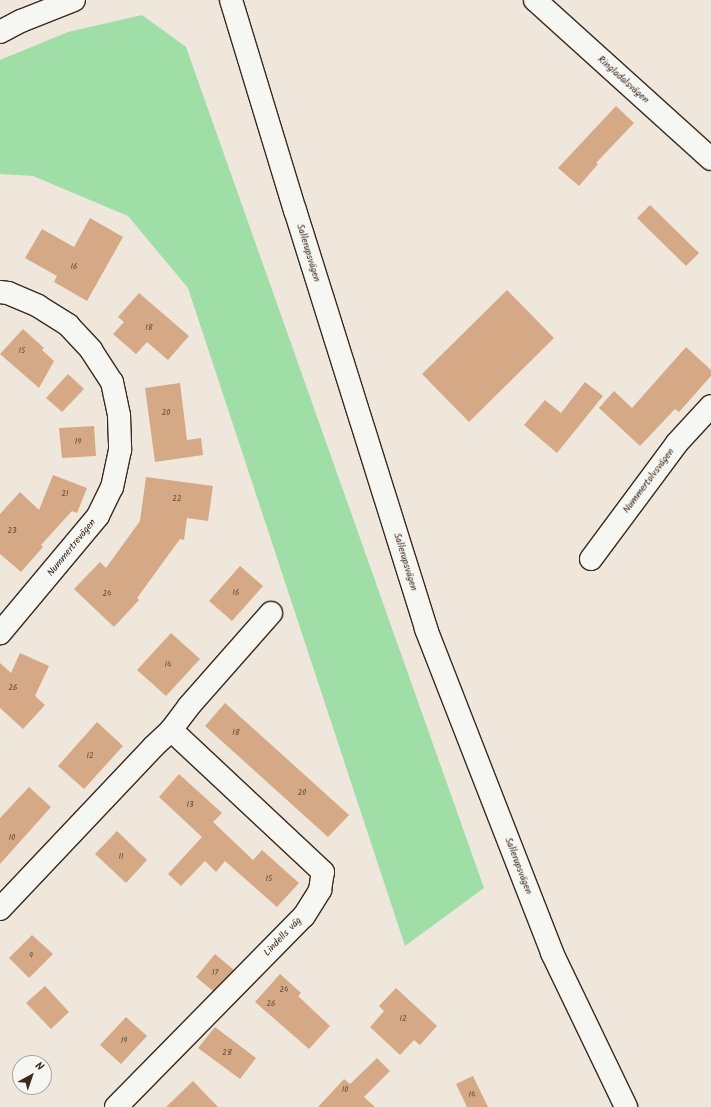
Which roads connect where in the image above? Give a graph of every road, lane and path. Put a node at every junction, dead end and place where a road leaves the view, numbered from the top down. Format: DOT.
graph roads {
  1 [pos="74,0"];
  2 [pos="231,0"];
  3 [pos="535,0"];
  4 [pos="0,32"];
  5 [pos="711,159"];
  6 [pos="0,292"];
  7 [pos="711,406"];
  8 [pos="591,559"];
  9 [pos="271,613"];
  10 [pos="0,633"];
  11 [pos="171,730"];
  12 [pos="0,909"];
  13 [pos="116,1107"];
  14 [pos="626,1107"];
  1 -- 4 [label="street"];
  2 -- 14 [label="street, Sallerupsvägen"];
  3 -- 5 [label="street, Ringladalsvägen"];
  6 -- 10 [label="street, Nummertrevägen"];
  7 -- 8 [label="street, Nummertolvsvägen"];
  9 -- 11 [label="street"];
  11 -- 12 [label="street"];
  11 -- 13 [label="street, Lindells väg"];
}
